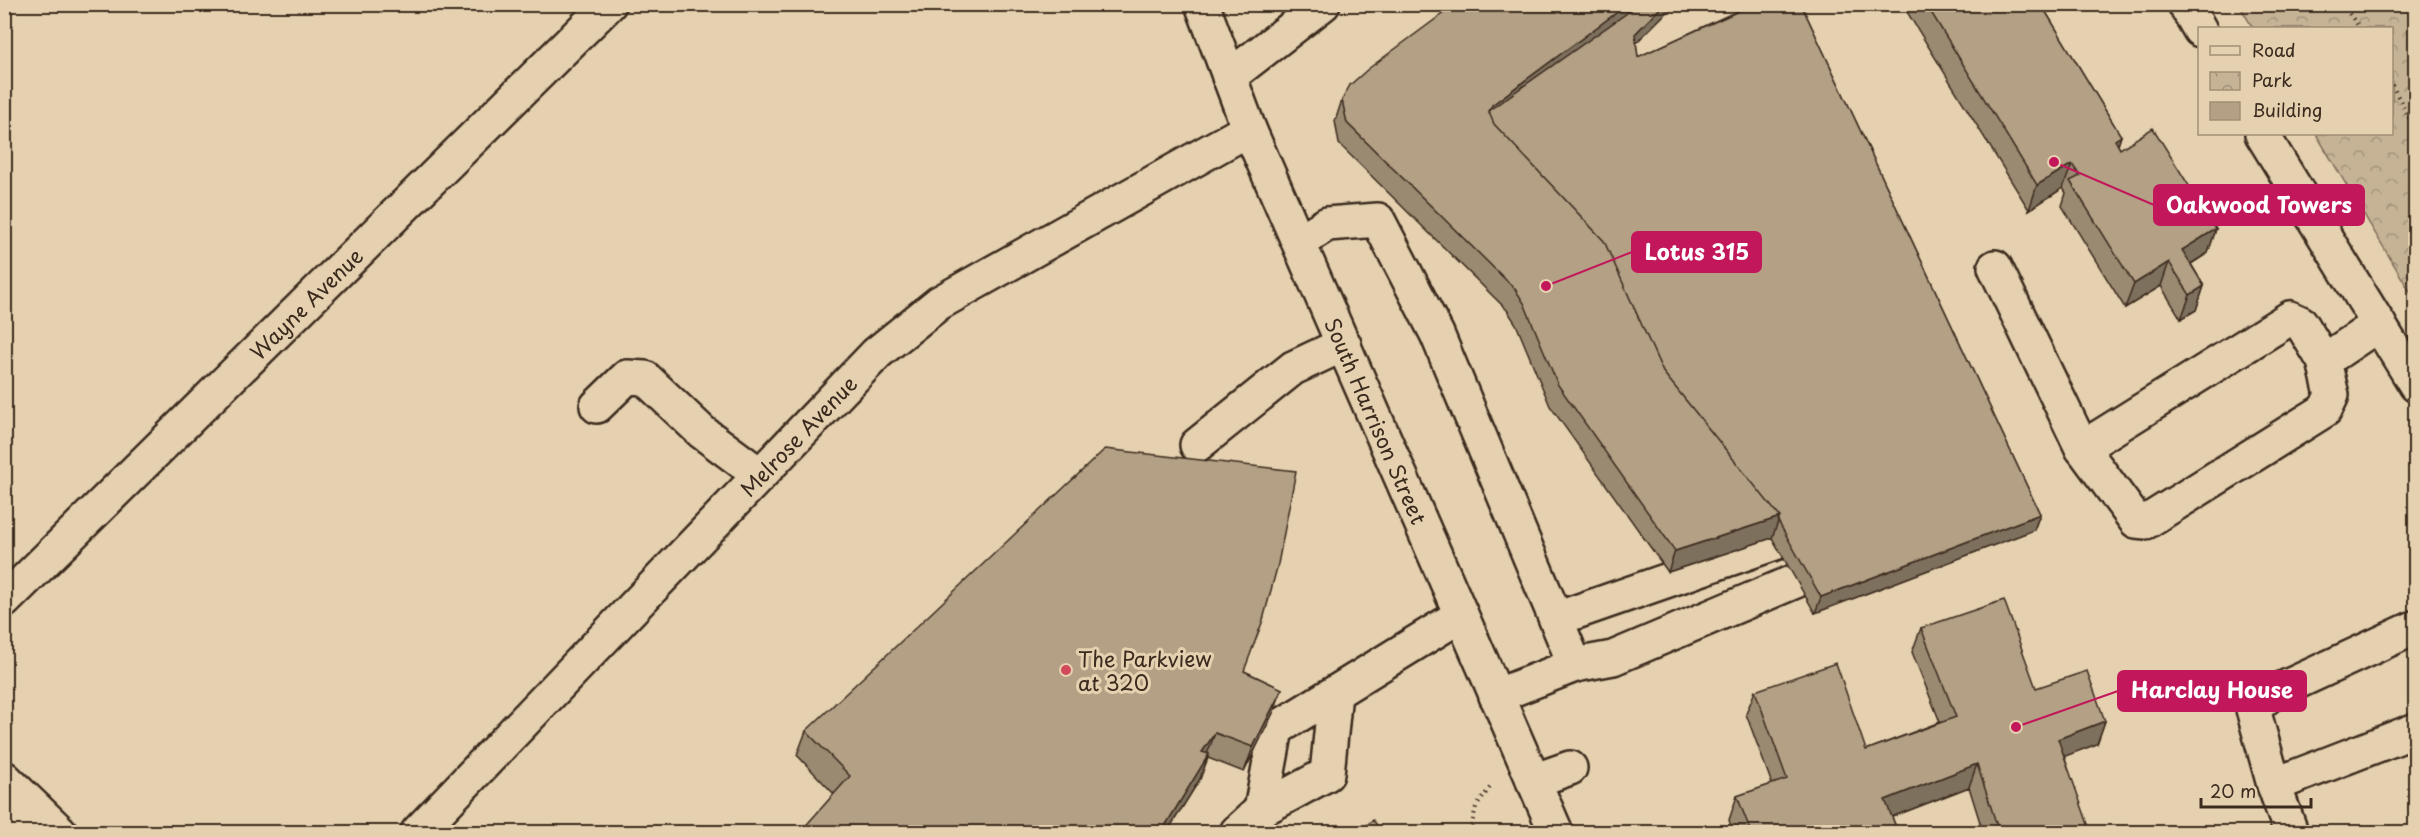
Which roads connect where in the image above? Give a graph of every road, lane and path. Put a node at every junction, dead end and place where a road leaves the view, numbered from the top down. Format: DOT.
graph roads {
  1 [pos="609,4"];
  2 [pos="1202,4"];
  3 [pos="1323,4"];
  4 [pos="2185,4"];
  5 [pos="2342,4"];
  6 [pos="2359,27"];
  7 [pos="2198,28"];
  8 [pos="1229,76"];
  9 [pos="2393,89"];
  10 [pos="1249,129"];
  11 [pos="2415,131"];
  12 [pos="2263,135"];
  13 [pos="1300,241"];
  14 [pos="1995,267"];
  15 [pos="2379,324"];
  16 [pos="1344,344"];
  17 [pos="2324,361"];
  18 [pos="2415,385"];
  19 [pos="597,406"];
  20 [pos="1197,445"];
  21 [pos="2082,448"];
  22 [pos="760,475"];
  23 [pos="1805,496"];
  24 [pos="1820,527"];
  25 [pos="1870,550"];
  26 [pos="1837,564"];
  27 [pos="4,602"];
  28 [pos="1461,615"];
  29 [pos="1556,619"];
  30 [pos="2415,627"];
  31 [pos="1575,665"];
  32 [pos="1335,693"];
  33 [pos="1496,696"];
  34 [pos="2415,730"];
  35 [pos="1570,768"];
  36 [pos="4,778"];
  37 [pos="1533,780"];
  38 [pos="2274,785"];
  39 [pos="1491,786"];
  40 [pos="1261,810"];
  41 [pos="37,825"];
  42 [pos="418,832"];
  43 [pos="1237,832"];
  44 [pos="1470,832"];
  45 [pos="1556,832"];
  46 [pos="2291,832"];
  1 -- 27 [label="street, Wayne Avenue"];
  2 -- 8 [label="street, South Harrison Street"];
  3 -- 8 [label="street"];
  4 -- 7 [label="street"];
  5 -- 6 [label="path"];
  8 -- 10 [label="street, South Harrison Street"];
  9 -- 11 [label="path"];
  10 -- 13 [label="street, South Harrison Street"];
  10 -- 22 [label="street, Melrose Avenue"];
  12 -- 15 [label="street"];
  13 -- 16 [label="street, South Harrison Street"];
  13 -- 29 [label="street"];
  14 -- 21 [label="street"];
  15 -- 17 [label="street"];
  15 -- 18 [label="street"];
  16 -- 20 [label="street"];
  16 -- 28 [label="street, South Harrison Street"];
  17 -- 21 [label="street"];
  17 -- 21 [label="street"];
  19 -- 22 [label="street"];
  22 -- 42 [label="street, Melrose Avenue"];
  23 -- 24 [label="street"];
  24 -- 26 [label="street"];
  24 -- 29 [label="street"];
  25 -- 26 [label="street"];
  26 -- 31 [label="street"];
  28 -- 32 [label="street"];
  28 -- 33 [label="street, South Harrison Street"];
  29 -- 31 [label="street"];
  30 -- 38 [label="street"];
  31 -- 33 [label="street"];
  32 -- 40 [label="street"];
  32 -- 40 [label="street"];
  33 -- 37 [label="street, South Harrison Street"];
  34 -- 38 [label="street"];
  35 -- 37 [label="street"];
  36 -- 41 [label="street"];
  37 -- 45 [label="street, South Harrison Street"];
  38 -- 46 [label="street"];
  39 -- 44 [label="path"];
  40 -- 43 [label="street"];
}
